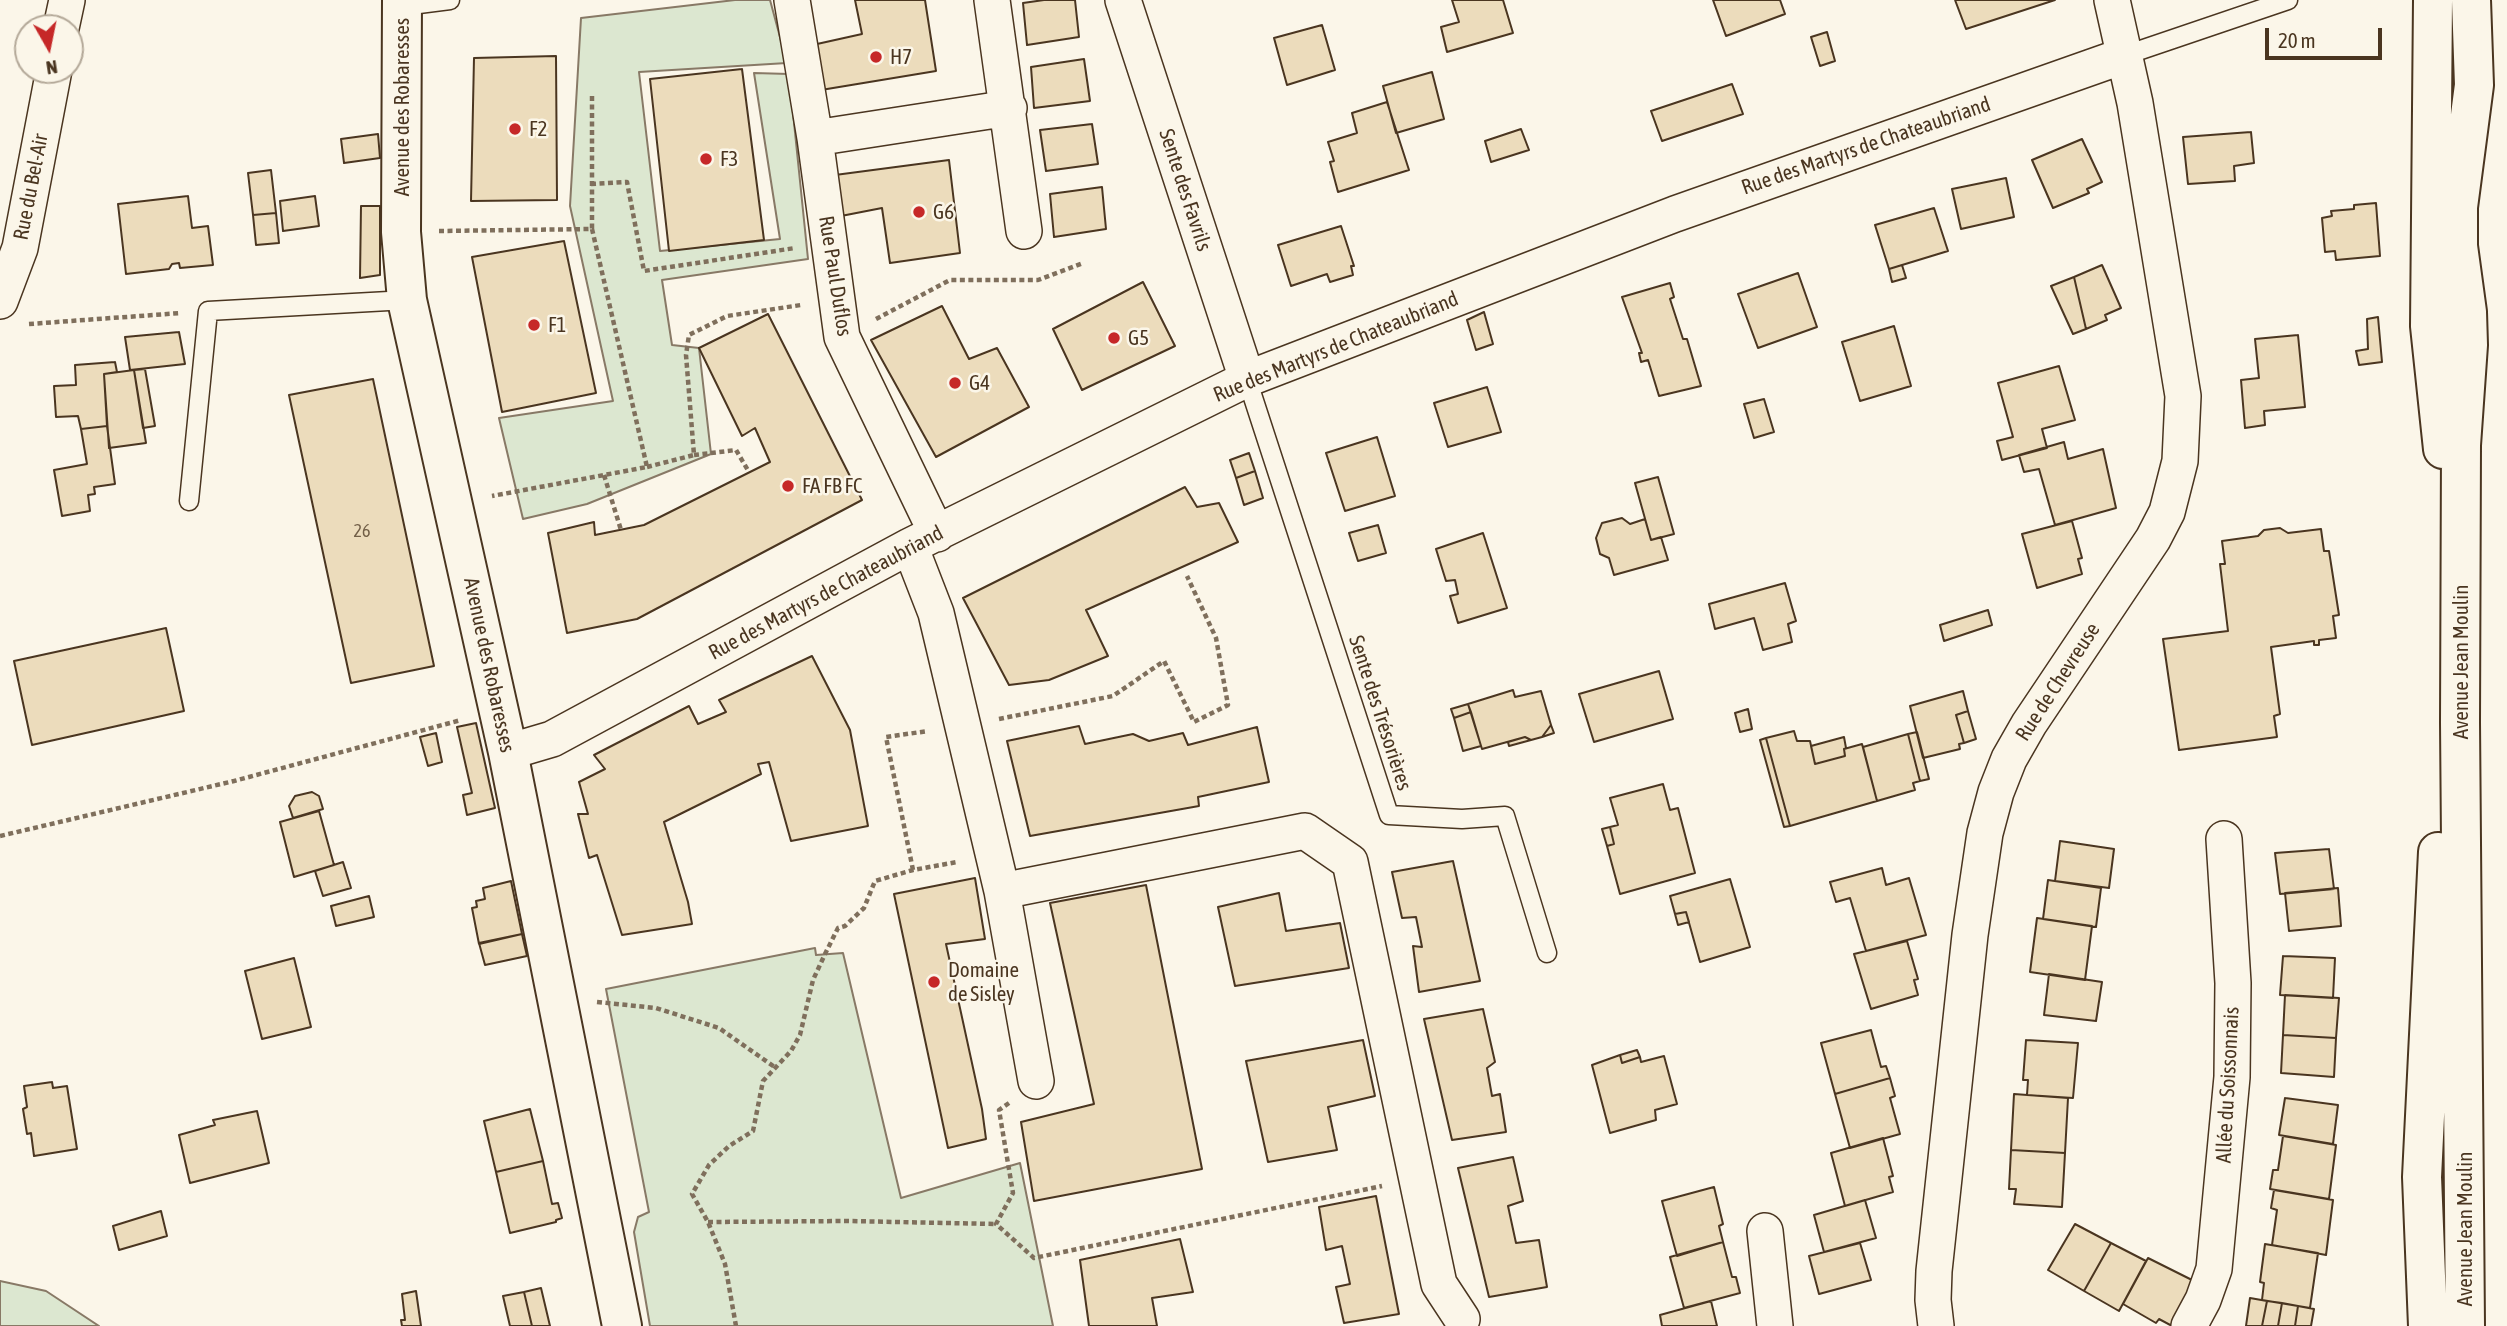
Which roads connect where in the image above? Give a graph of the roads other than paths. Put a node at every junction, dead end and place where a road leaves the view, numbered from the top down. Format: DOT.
graph roads {
  1 [pos="450,0"];
  2 [pos="792,0"];
  3 [pos="992,0"];
  4 [pos="1124,0"];
  5 [pos="2112,0"];
  6 [pos="2288,0"];
  7 [pos="2433,0"];
  8 [pos="2471,0"];
  9 [pos="403,3"];
  10 [pos="2123,56"];
  11 [pos="51,84"];
  12 [pos="1009,108"];
  13 [pos="814,138"];
  14 [pos="1024,231"];
  15 [pos="407,300"];
  16 [pos="12,313"];
  17 [pos="1247,379"];
  18 [pos="189,501"];
  19 [pos="923,540"];
  20 [pos="508,752"];
  21 [pos="2224,839"];
  22 [pos="1002,891"];
  23 [pos="1547,953"];
  24 [pos="1036,1081"];
  25 [pos="1765,1230"];
  26 [pos="1462,1319"];
  27 [pos="622,1326"];
  28 [pos="1774,1326"];
  29 [pos="1936,1326"];
  30 [pos="2189,1326"];
  31 [pos="2428,1326"];
  32 [pos="2465,1326"];
  1 -- 9 [label="lane"];
  2 -- 13 [label="street, Rue Paul Duflos"];
  3 -- 12 [label="street"];
  4 -- 17 [label="street, Sente des Favrils"];
  5 -- 10 [label="street, Rue de Chevreuse"];
  6 -- 10 [label="lane"];
  7 -- 31 [label="main road, Avenue Jean Moulin"];
  8 -- 32 [label="main road, Avenue Jean Moulin"];
  9 -- 15 [label="main road, Avenue des Robaresses"];
  10 -- 17 [label="street, Rue des Martyrs de Chateaubriand"];
  10 -- 29 [label="street, Rue de Chevreuse"];
  11 -- 16 [label="street, Rue du Bel-Air"];
  12 -- 13 [label="street"];
  12 -- 14 [label="street"];
  13 -- 19 [label="street, Rue Paul Duflos"];
  15 -- 18 [label="lane"];
  15 -- 20 [label="main road, Avenue des Robaresses"];
  17 -- 19 [label="street, Rue des Martyrs de Chateaubriand"];
  17 -- 23 [label="lane, Sente des Trésorières"];
  19 -- 20 [label="street, Rue des Martyrs de Chateaubriand"];
  19 -- 22 [label="street, Rue Paul Duflos"];
  20 -- 27 [label="main road, Avenue des Robaresses"];
  21 -- 30 [label="street, Allée du Soissonnais"];
  22 -- 24 [label="street, Rue Paul Duflos"];
  22 -- 26 [label="street"];
  25 -- 28 [label="street"];
}
